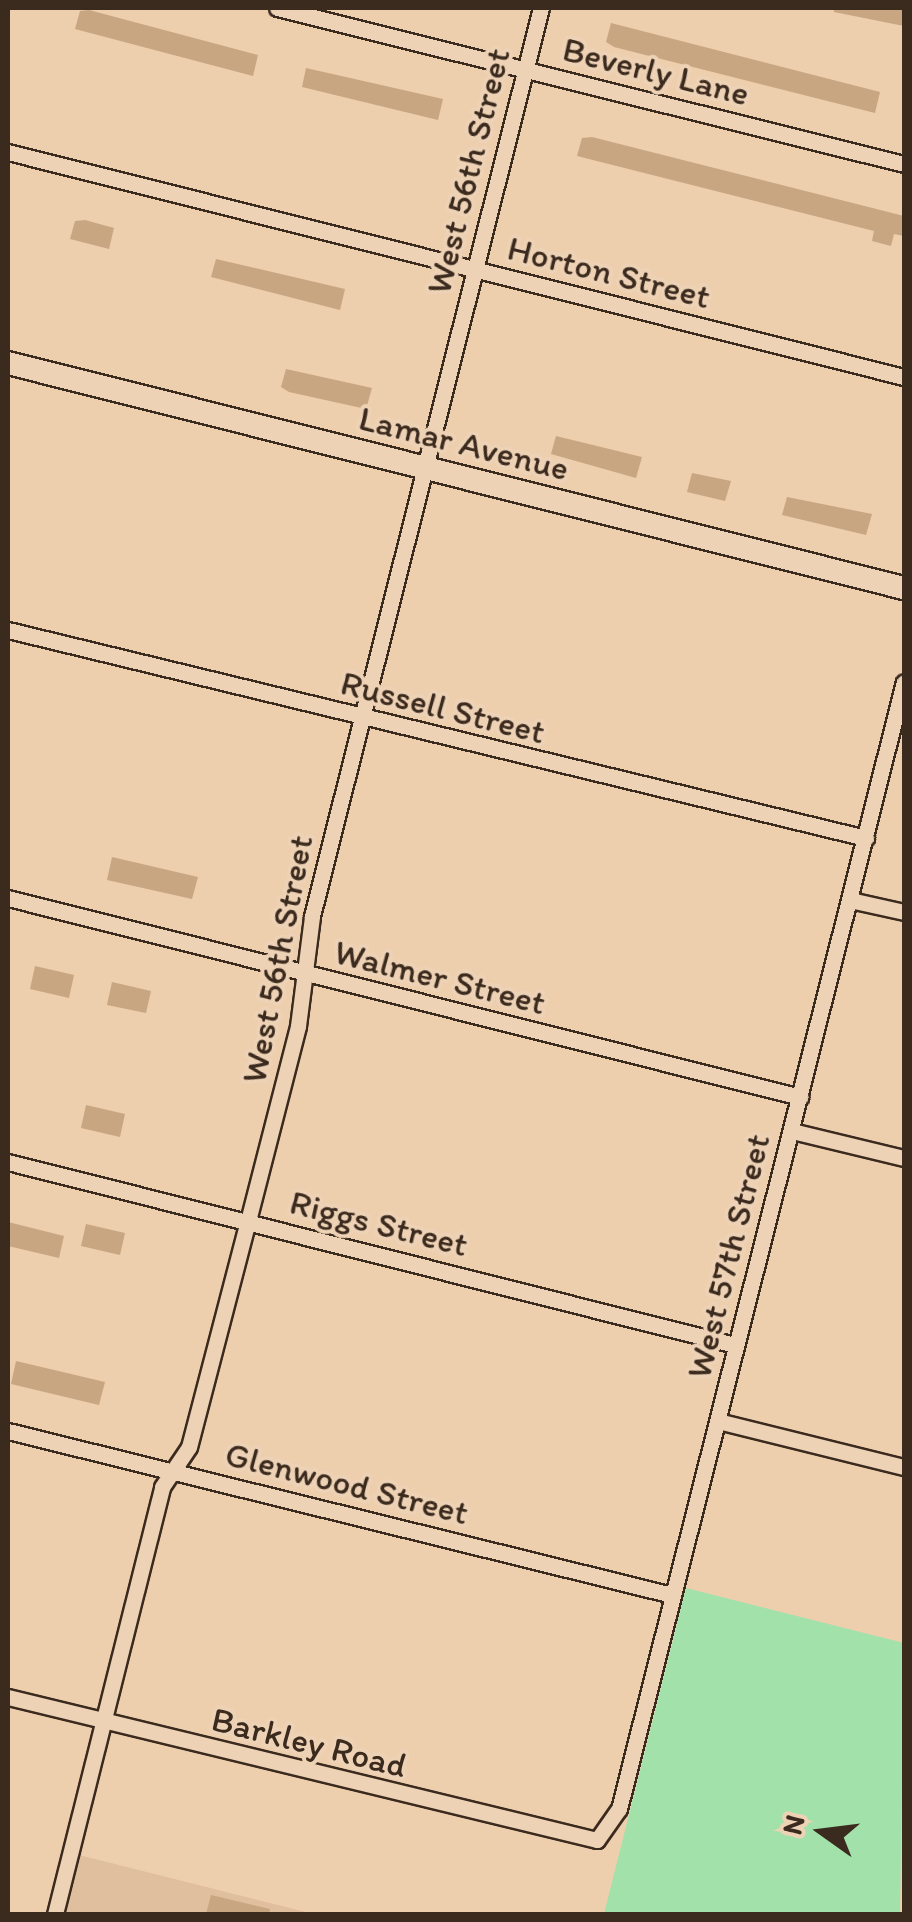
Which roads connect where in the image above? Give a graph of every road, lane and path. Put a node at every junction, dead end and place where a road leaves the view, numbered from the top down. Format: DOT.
graph roads {
  1 [pos="277,8"];
  2 [pos="541,8"];
  3 [pos="525,70"];
  4 [pos="8,152"];
  5 [pos="904,164"];
  6 [pos="474,269"];
  7 [pos="8,363"];
  8 [pos="904,377"];
  9 [pos="426,470"];
  10 [pos="904,588"];
  11 [pos="8,630"];
  12 [pos="904,682"];
  13 [pos="361,718"];
  14 [pos="866,838"];
  15 [pos="8,898"];
  16 [pos="850,900"];
  17 [pos="904,912"];
  18 [pos="304,974"];
  19 [pos="800,1096"];
  20 [pos="792,1131"];
  21 [pos="904,1158"];
  22 [pos="8,1162"];
  23 [pos="248,1221"];
  24 [pos="735,1345"];
  25 [pos="718,1421"];
  26 [pos="8,1431"];
  27 [pos="904,1467"];
  28 [pos="175,1471"];
  29 [pos="672,1595"];
  30 [pos="8,1698"];
  31 [pos="102,1721"];
  32 [pos="597,1840"];
  33 [pos="55,1914"];
  1 -- 3 [label="street, Beverly Lane"];
  2 -- 3 [label="street, West 56th Street"];
  3 -- 5 [label="street, Beverly Lane"];
  3 -- 6 [label="street, West 56th Street"];
  4 -- 6 [label="street, Horton Street"];
  6 -- 8 [label="street, Horton Street"];
  6 -- 9 [label="street, West 56th Street"];
  7 -- 9 [label="street, Lamar Avenue"];
  9 -- 10 [label="street, Lamar Avenue"];
  9 -- 13 [label="street, West 56th Street"];
  11 -- 13 [label="street, Russell Street"];
  12 -- 14 [label="street, West 57th Street"];
  13 -- 14 [label="street, Russell Street"];
  13 -- 18 [label="street, West 56th Street"];
  14 -- 16 [label="street, West 57th Street"];
  15 -- 18 [label="street, Walmer Street"];
  16 -- 17 [label="street"];
  16 -- 19 [label="street, West 57th Street"];
  18 -- 19 [label="street, Walmer Street"];
  18 -- 23 [label="street, West 56th Street"];
  19 -- 20 [label="street, West 57th Street"];
  20 -- 21 [label="street"];
  20 -- 24 [label="street, West 57th Street"];
  22 -- 23 [label="street, Riggs Street"];
  23 -- 24 [label="street, Riggs Street"];
  23 -- 28 [label="street, West 56th Street"];
  24 -- 25 [label="street, West 57th Street"];
  25 -- 27 [label="street"];
  25 -- 29 [label="street, West 57th Street"];
  26 -- 28 [label="street, Glenwood Street"];
  28 -- 29 [label="street, Glenwood Street"];
  28 -- 31 [label="street, West 56th Street"];
  29 -- 32 [label="street, West 57th Street"];
  30 -- 31 [label="street, Barkley Road"];
  31 -- 32 [label="street, Barkley Road"];
  31 -- 33 [label="street, West 56th Street"];
}
